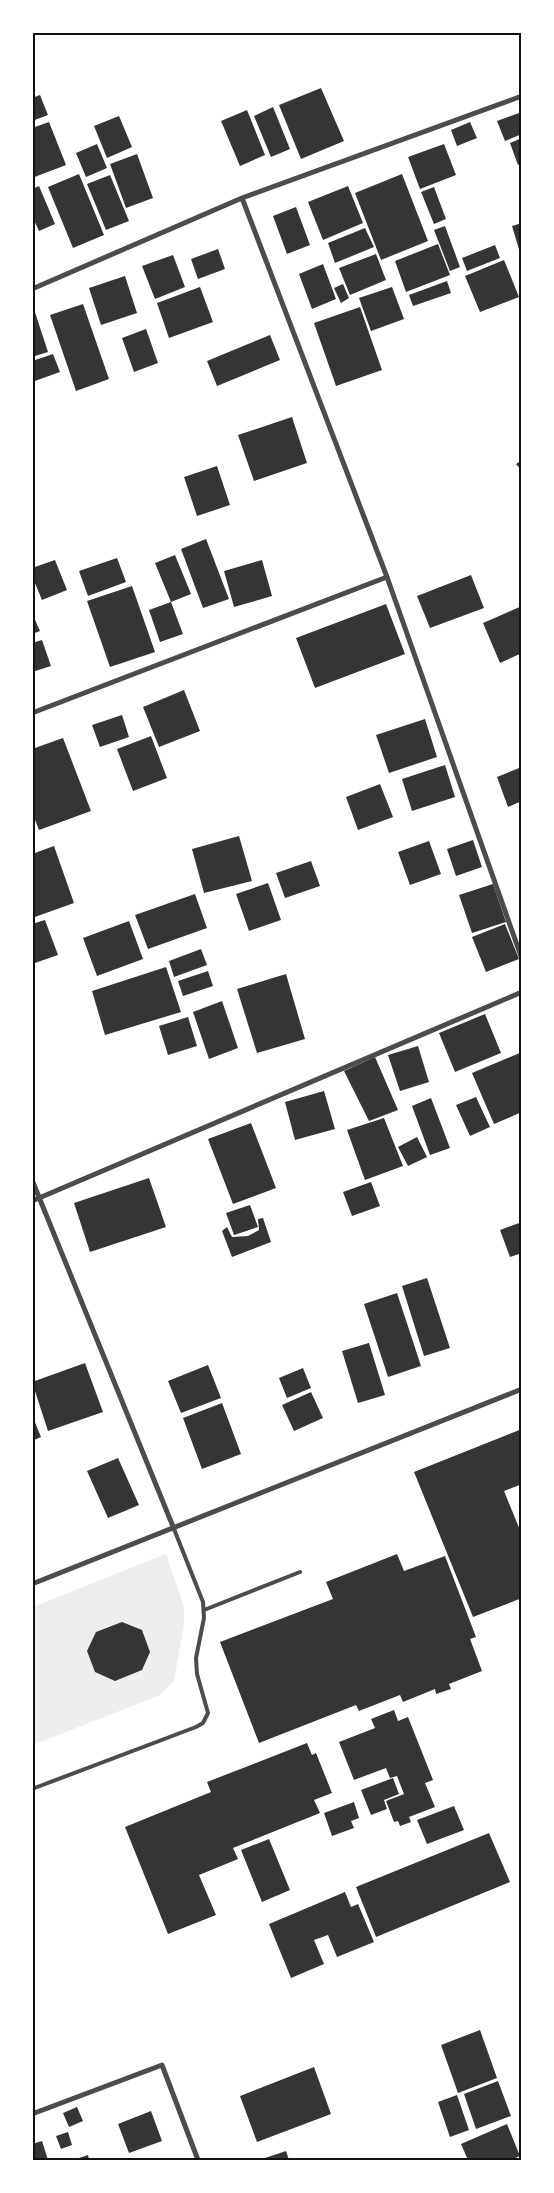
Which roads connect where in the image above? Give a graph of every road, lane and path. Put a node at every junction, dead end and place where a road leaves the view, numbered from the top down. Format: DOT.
graph roads {
  1 [pos="522,96"];
  2 [pos="242,198"];
  3 [pos="32,289"];
  4 [pos="387,577"];
  5 [pos="32,713"];
  6 [pos="522,959"];
  7 [pos="522,992"];
  8 [pos="32,1180"];
  9 [pos="39,1199"];
  10 [pos="32,1201"];
  11 [pos="522,1390"];
  12 [pos="174,1528"];
  13 [pos="300,1572"];
  14 [pos="32,1584"];
  15 [pos="204,1610"];
  16 [pos="32,1789"];
  17 [pos="32,2114"];
  18 [pos="198,2160"];
  1 -- 2 [label="street"];
  2 -- 3 [label="street"];
  2 -- 4 [label="street"];
  4 -- 5 [label="street"];
  4 -- 6 [label="street"];
  7 -- 9 [label="street"];
  8 -- 9 [label="street"];
  9 -- 10 [label="street"];
  9 -- 12 [label="street"];
  11 -- 12 [label="street"];
  12 -- 14 [label="street"];
  12 -- 15 [label="lane"];
  13 -- 15 [label="lane"];
  15 -- 16 [label="lane"];
  17 -- 18 [label="street"];
}
